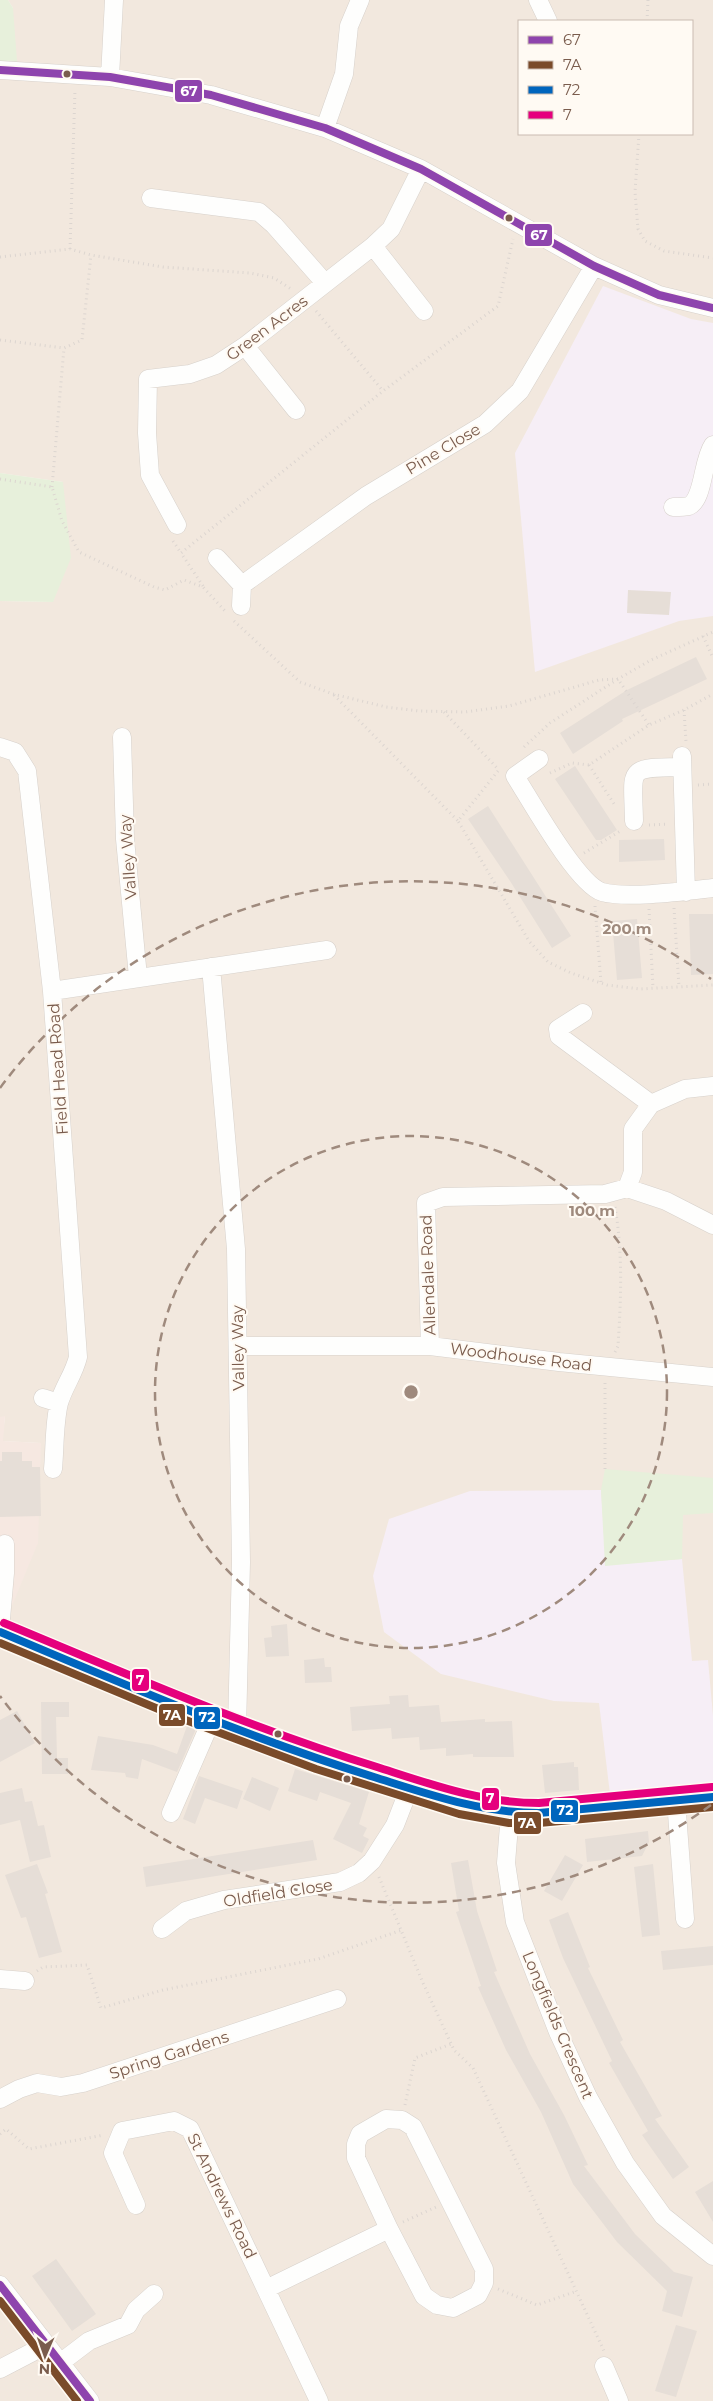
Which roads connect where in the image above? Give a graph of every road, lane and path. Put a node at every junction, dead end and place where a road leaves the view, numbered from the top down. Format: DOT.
graph roads {
  1 [pos="114,0"];
  2 [pos="360,0"];
  3 [pos="538,0"];
  4 [pos="648,0"];
  5 [pos="548,20"];
  6 [pos="647,20"];
  7 [pos="0,70"];
  8 [pos="76,75"];
  9 [pos="110,77"];
  10 [pos="325,128"];
  11 [pos="639,135"];
  12 [pos="420,169"];
  13 [pos="151,198"];
  14 [pos="516,224"];
  15 [pos="373,246"];
  16 [pos="70,249"];
  17 [pos="91,255"];
  18 [pos="0,257"];
  19 [pos="713,258"];
  20 [pos="594,266"];
  21 [pos="325,283"];
  22 [pos="306,298"];
  23 [pos="713,308"];
  24 [pos="424,311"];
  25 [pos="0,340"];
  26 [pos="246,346"];
  27 [pos="64,348"];
  28 [pos="383,391"];
  29 [pos="296,410"];
  30 [pos="713,445"];
  31 [pos="0,480"];
  32 [pos="52,488"];
  33 [pos="673,507"];
  34 [pos="177,525"];
  35 [pos="217,558"];
  36 [pos="242,585"];
  37 [pos="203,587"];
  38 [pos="241,606"];
  39 [pos="713,632"];
  40 [pos="703,636"];
  41 [pos="713,658"];
  42 [pos="618,679"];
  43 [pos="334,694"];
  44 [pos="713,694"];
  45 [pos="684,710"];
  46 [pos="444,711"];
  47 [pos="649,725"];
  48 [pos="122,737"];
  49 [pos="0,747"];
  50 [pos="517,753"];
  51 [pos="539,759"];
  52 [pos="682,762"];
  53 [pos="589,765"];
  54 [pos="506,771"];
  55 [pos="618,811"];
  56 [pos="458,821"];
  57 [pos="634,821"];
  58 [pos="713,888"];
  59 [pos="600,891"];
  60 [pos="679,892"];
  61 [pos="648,893"];
  62 [pos="327,950"];
  63 [pos="211,967"];
  64 [pos="138,977"];
  65 [pos="601,983"];
  66 [pos="713,985"];
  67 [pos="680,987"];
  68 [pos="653,988"];
  69 [pos="52,992"];
  70 [pos="583,1014"];
  71 [pos="713,1086"];
  72 [pos="651,1104"];
  73 [pos="619,1190"];
  74 [pos="713,1225"];
  75 [pos="238,1346"];
  76 [pos="430,1346"];
  77 [pos="606,1367"];
  78 [pos="713,1377"];
  79 [pos="53,1469"];
  80 [pos="605,1469"];
  81 [pos="5,1544"];
  82 [pos="0,1631"];
  83 [pos="212,1719"];
  84 [pos="237,1729"];
  85 [pos="409,1789"];
  86 [pos="713,1796"];
  87 [pos="676,1800"];
  88 [pos="171,1813"];
  89 [pos="510,1813"];
  90 [pos="372,1860"];
  91 [pos="685,1919"];
  92 [pos="162,1929"];
  93 [pos="402,1930"];
  94 [pos="0,1979"];
  95 [pos="25,1981"];
  96 [pos="337,1999"];
  97 [pos="451,2044"];
  98 [pos="0,2099"];
  99 [pos="402,2120"];
  100 [pos="122,2131"];
  101 [pos="0,2134"];
  102 [pos="450,2200"];
  103 [pos="136,2205"];
  104 [pos="389,2229"];
  105 [pos="710,2250"];
  106 [pos="484,2283"];
  107 [pos="0,2285"];
  108 [pos="268,2288"];
  109 [pos="577,2292"];
  110 [pos="154,2294"];
  111 [pos="46,2346"];
  112 [pos="60,2363"];
  113 [pos="604,2366"];
  114 [pos="0,2369"];
  115 [pos="90,2401"];
  116 [pos="319,2401"];
  117 [pos="619,2401"];
  1 -- 9 [label="street"];
  2 -- 10 [label="street"];
  3 -- 5 [label="street"];
  4 -- 6 [label="path"];
  7 -- 8 [label="street"];
  8 -- 9 [label="street"];
  8 -- 16 [label="path"];
  9 -- 10 [label="street"];
  10 -- 12 [label="street"];
  11 -- 19 [label="path"];
  12 -- 14 [label="street"];
  12 -- 15 [label="street, Green Acres"];
  13 -- 21 [label="street"];
  14 -- 20 [label="street"];
  14 -- 28 [label="path"];
  15 -- 21 [label="street, Green Acres"];
  15 -- 24 [label="street"];
  16 -- 17 [label="path"];
  16 -- 18 [label="path"];
  17 -- 22 [label="path"];
  17 -- 27 [label="path"];
  20 -- 23 [label="street"];
  20 -- 36 [label="street, Pine Close"];
  21 -- 22 [label="street, Green Acres"];
  22 -- 26 [label="street, Green Acres"];
  22 -- 28 [label="path"];
  25 -- 27 [label="path"];
  26 -- 29 [label="street"];
  26 -- 34 [label="street, Green Acres"];
  27 -- 32 [label="path"];
  28 -- 37 [label="path"];
  30 -- 33 [label="street"];
  31 -- 32 [label="path"];
  32 -- 37 [label="path"];
  35 -- 36 [label="street"];
  36 -- 38 [label="street"];
  37 -- 43 [label="path"];
  39 -- 40 [label="path"];
  40 -- 41 [label="path"];
  40 -- 42 [label="path"];
  42 -- 46 [label="path"];
  42 -- 47 [label="path"];
  42 -- 50 [label="path"];
  43 -- 46 [label="path"];
  43 -- 56 [label="path"];
  44 -- 45 [label="path"];
  45 -- 47 [label="path"];
  45 -- 52 [label="path"];
  46 -- 54 [label="path"];
  47 -- 53 [label="path"];
  48 -- 64 [label="street, Valley Way"];
  49 -- 69 [label="street, Field Head Road"];
  51 -- 53 [label="path"];
  51 -- 54 [label="street"];
  52 -- 57 [label="street"];
  52 -- 60 [label="street"];
  53 -- 55 [label="path"];
  54 -- 56 [label="path"];
  54 -- 59 [label="street"];
  56 -- 65 [label="path"];
  58 -- 60 [label="street"];
  59 -- 61 [label="street"];
  59 -- 65 [label="path"];
  60 -- 61 [label="street"];
  60 -- 67 [label="path"];
  61 -- 68 [label="path"];
  62 -- 63 [label="street"];
  63 -- 64 [label="street"];
  63 -- 75 [label="street, Valley Way"];
  64 -- 69 [label="street"];
  65 -- 68 [label="path"];
  66 -- 67 [label="path"];
  67 -- 68 [label="path"];
  69 -- 79 [label="street, Field Head Road"];
  70 -- 72 [label="street"];
  71 -- 72 [label="street"];
  72 -- 73 [label="street"];
  73 -- 74 [label="street"];
  73 -- 76 [label="street, Allendale Road"];
  73 -- 77 [label="path"];
  75 -- 76 [label="street, Woodhouse Road"];
  75 -- 84 [label="street, Valley Way"];
  76 -- 77 [label="street, Woodhouse Road"];
  77 -- 78 [label="street, Woodhouse Road"];
  77 -- 80 [label="path"];
  81 -- 82 [label="street"];
  82 -- 83 [label="main road"];
  83 -- 84 [label="main road"];
  83 -- 88 [label="street"];
  84 -- 85 [label="main road"];
  85 -- 89 [label="main road"];
  85 -- 90 [label="street, Oldfield Close"];
  86 -- 87 [label="main road"];
  87 -- 89 [label="main road"];
  87 -- 91 [label="street"];
  89 -- 105 [label="street, Longfields Crescent"];
  90 -- 92 [label="street, Oldfield Close"];
  90 -- 93 [label="path"];
  93 -- 95 [label="path"];
  93 -- 97 [label="path"];
  94 -- 95 [label="street"];
  96 -- 98 [label="street, Spring Gardens"];
  97 -- 99 [label="path"];
  97 -- 109 [label="path"];
  99 -- 102 [label="street"];
  99 -- 104 [label="street"];
  100 -- 101 [label="path"];
  100 -- 103 [label="street"];
  100 -- 108 [label="street, St Andrews Road"];
  102 -- 104 [label="path"];
  102 -- 106 [label="street"];
  104 -- 106 [label="street"];
  104 -- 108 [label="street"];
  106 -- 109 [label="path"];
  107 -- 111 [label="street"];
  108 -- 116 [label="street, St Andrews Road"];
  109 -- 113 [label="path"];
  110 -- 112 [label="street"];
  111 -- 112 [label="street"];
  111 -- 114 [label="street"];
  112 -- 115 [label="street"];
  113 -- 117 [label="street"];
}
